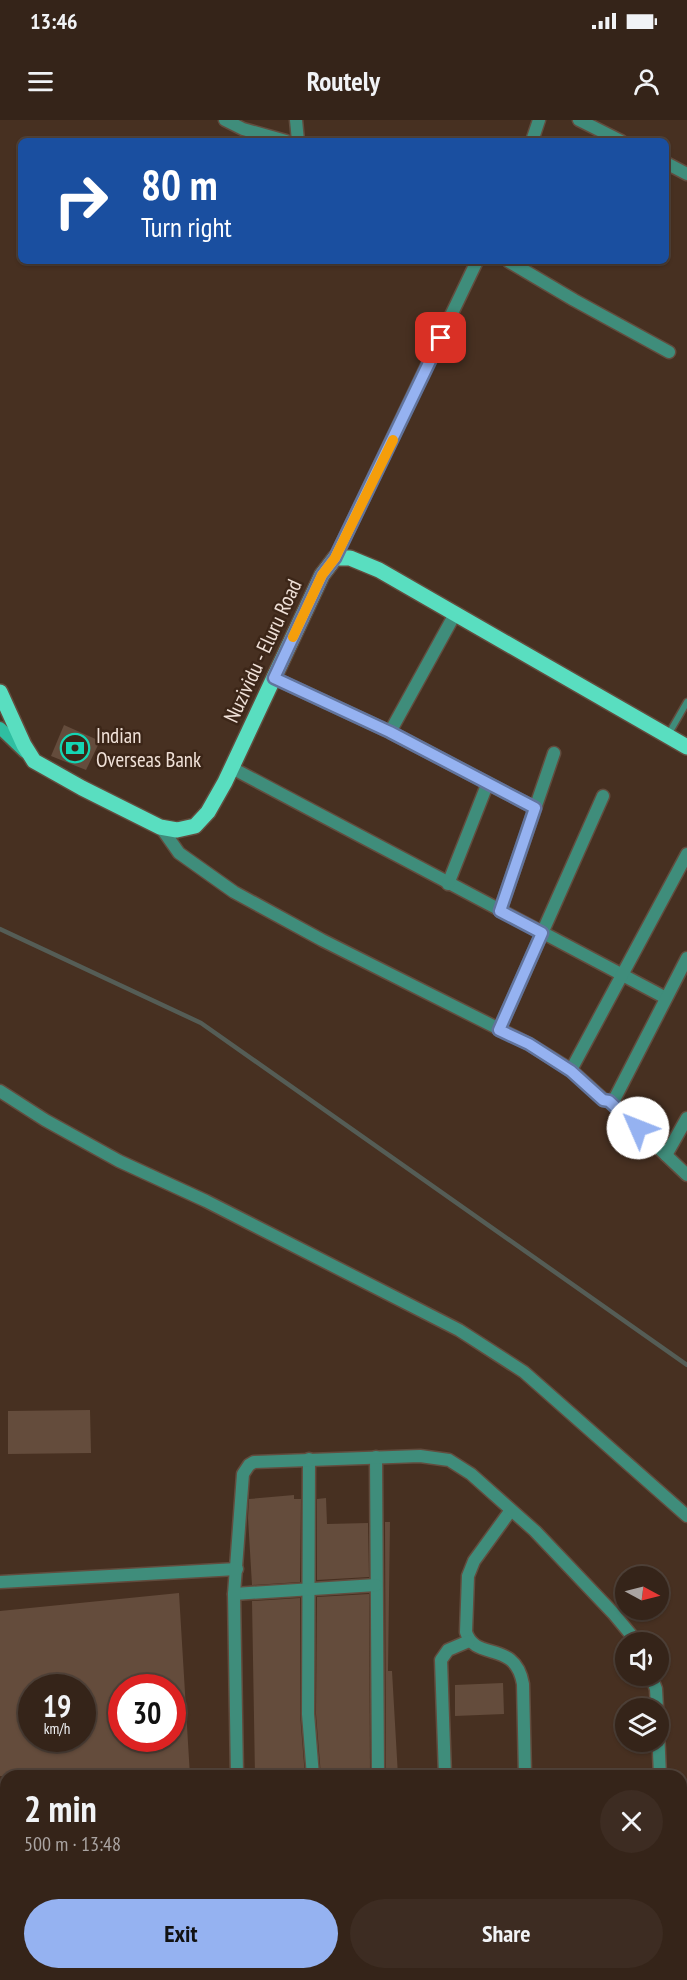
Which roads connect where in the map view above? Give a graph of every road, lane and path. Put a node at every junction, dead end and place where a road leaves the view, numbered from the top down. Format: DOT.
graph roads {
  1 [pos="225,120"];
  2 [pos="296,120"];
  3 [pos="539,120"];
  4 [pos="579,120"];
  5 [pos="275,138"];
  6 [pos="298,138"];
  7 [pos="533,138"];
  8 [pos="615,138"];
  9 [pos="669,165"];
  10 [pos="687,174"];
  11 [pos="476,264"];
  12 [pos="513,264"];
  13 [pos="669,352"];
  14 [pos="335,558"];
  15 [pos="455,614"];
  16 [pos="274,678"];
  17 [pos="0,692"];
  18 [pos="687,702"];
  19 [pos="0,728"];
  20 [pos="390,732"];
  21 [pos="668,736"];
  22 [pos="687,747"];
  23 [pos="554,753"];
  24 [pos="34,761"];
  25 [pos="231,768"];
  26 [pos="487,785"];
  27 [pos="603,796"];
  28 [pos="535,808"];
  29 [pos="160,826"];
  30 [pos="687,854"];
  31 [pos="448,884"];
  32 [pos="500,911"];
  33 [pos="542,933"];
  34 [pos="687,958"];
  35 [pos="621,975"];
  36 [pos="666,998"];
  37 [pos="499,1030"];
  38 [pos="571,1071"];
  39 [pos="0,1091"];
  40 [pos="609,1101"];
  41 [pos="687,1118"];
  42 [pos="666,1155"];
  43 [pos="687,1175"];
  44 [pos="376,1457"];
  45 [pos="309,1459"];
  46 [pos="511,1510"];
  47 [pos="687,1516"];
  48 [pos="237,1569"];
  49 [pos="0,1582"];
  50 [pos="376,1585"];
  51 [pos="307,1588"];
  52 [pos="234,1594"];
  53 [pos="629,1632"];
  54 [pos="469,1641"];
  55 [pos="659,1752"];
  56 [pos="237,1770"];
  57 [pos="313,1770"];
  58 [pos="378,1770"];
  59 [pos="445,1770"];
  60 [pos="525,1770"];
  61 [pos="660,1770"];
  1 -- 5 [label="street"];
  2 -- 6 [label="street"];
  3 -- 7 [label="street"];
  4 -- 8 [label="street"];
  9 -- 10 [label="street"];
  11 -- 14 [label="street"];
  12 -- 13 [label="street"];
  14 -- 15 [label="main road"];
  14 -- 16 [label="main road, Nuzividu - Eluru Road"];
  15 -- 20 [label="street"];
  15 -- 21 [label="main road"];
  16 -- 20 [label="street"];
  16 -- 25 [label="main road, Nuzividu - Eluru Road"];
  17 -- 24 [label="main road"];
  18 -- 21 [label="lane"];
  19 -- 24 [label="main road"];
  20 -- 26 [label="street"];
  21 -- 22 [label="main road"];
  23 -- 28 [label="street"];
  24 -- 29 [label="main road, Nuzividu - Eluru Road"];
  25 -- 29 [label="main road, Nuzividu - Eluru Road"];
  25 -- 31 [label="street"];
  26 -- 28 [label="street"];
  26 -- 31 [label="street"];
  27 -- 33 [label="street"];
  28 -- 32 [label="street"];
  29 -- 37 [label="street"];
  30 -- 35 [label="street"];
  31 -- 32 [label="street"];
  32 -- 33 [label="street"];
  33 -- 35 [label="street"];
  33 -- 37 [label="street"];
  34 -- 36 [label="street"];
  35 -- 36 [label="street"];
  35 -- 38 [label="street"];
  36 -- 40 [label="street"];
  37 -- 38 [label="street"];
  38 -- 40 [label="street"];
  39 -- 47 [label="street"];
  40 -- 42 [label="street"];
  41 -- 42 [label="street"];
  42 -- 43 [label="street"];
  44 -- 45 [label="street"];
  44 -- 46 [label="street"];
  44 -- 50 [label="street"];
  45 -- 48 [label="street"];
  45 -- 51 [label="street"];
  46 -- 53 [label="street"];
  46 -- 54 [label="street"];
  48 -- 49 [label="street"];
  48 -- 52 [label="street"];
  50 -- 51 [label="street"];
  50 -- 58 [label="street"];
  51 -- 52 [label="street"];
  51 -- 57 [label="street"];
  52 -- 56 [label="street"];
  54 -- 59 [label="street"];
  54 -- 60 [label="street"];
  55 -- 61 [label="street"];
}
